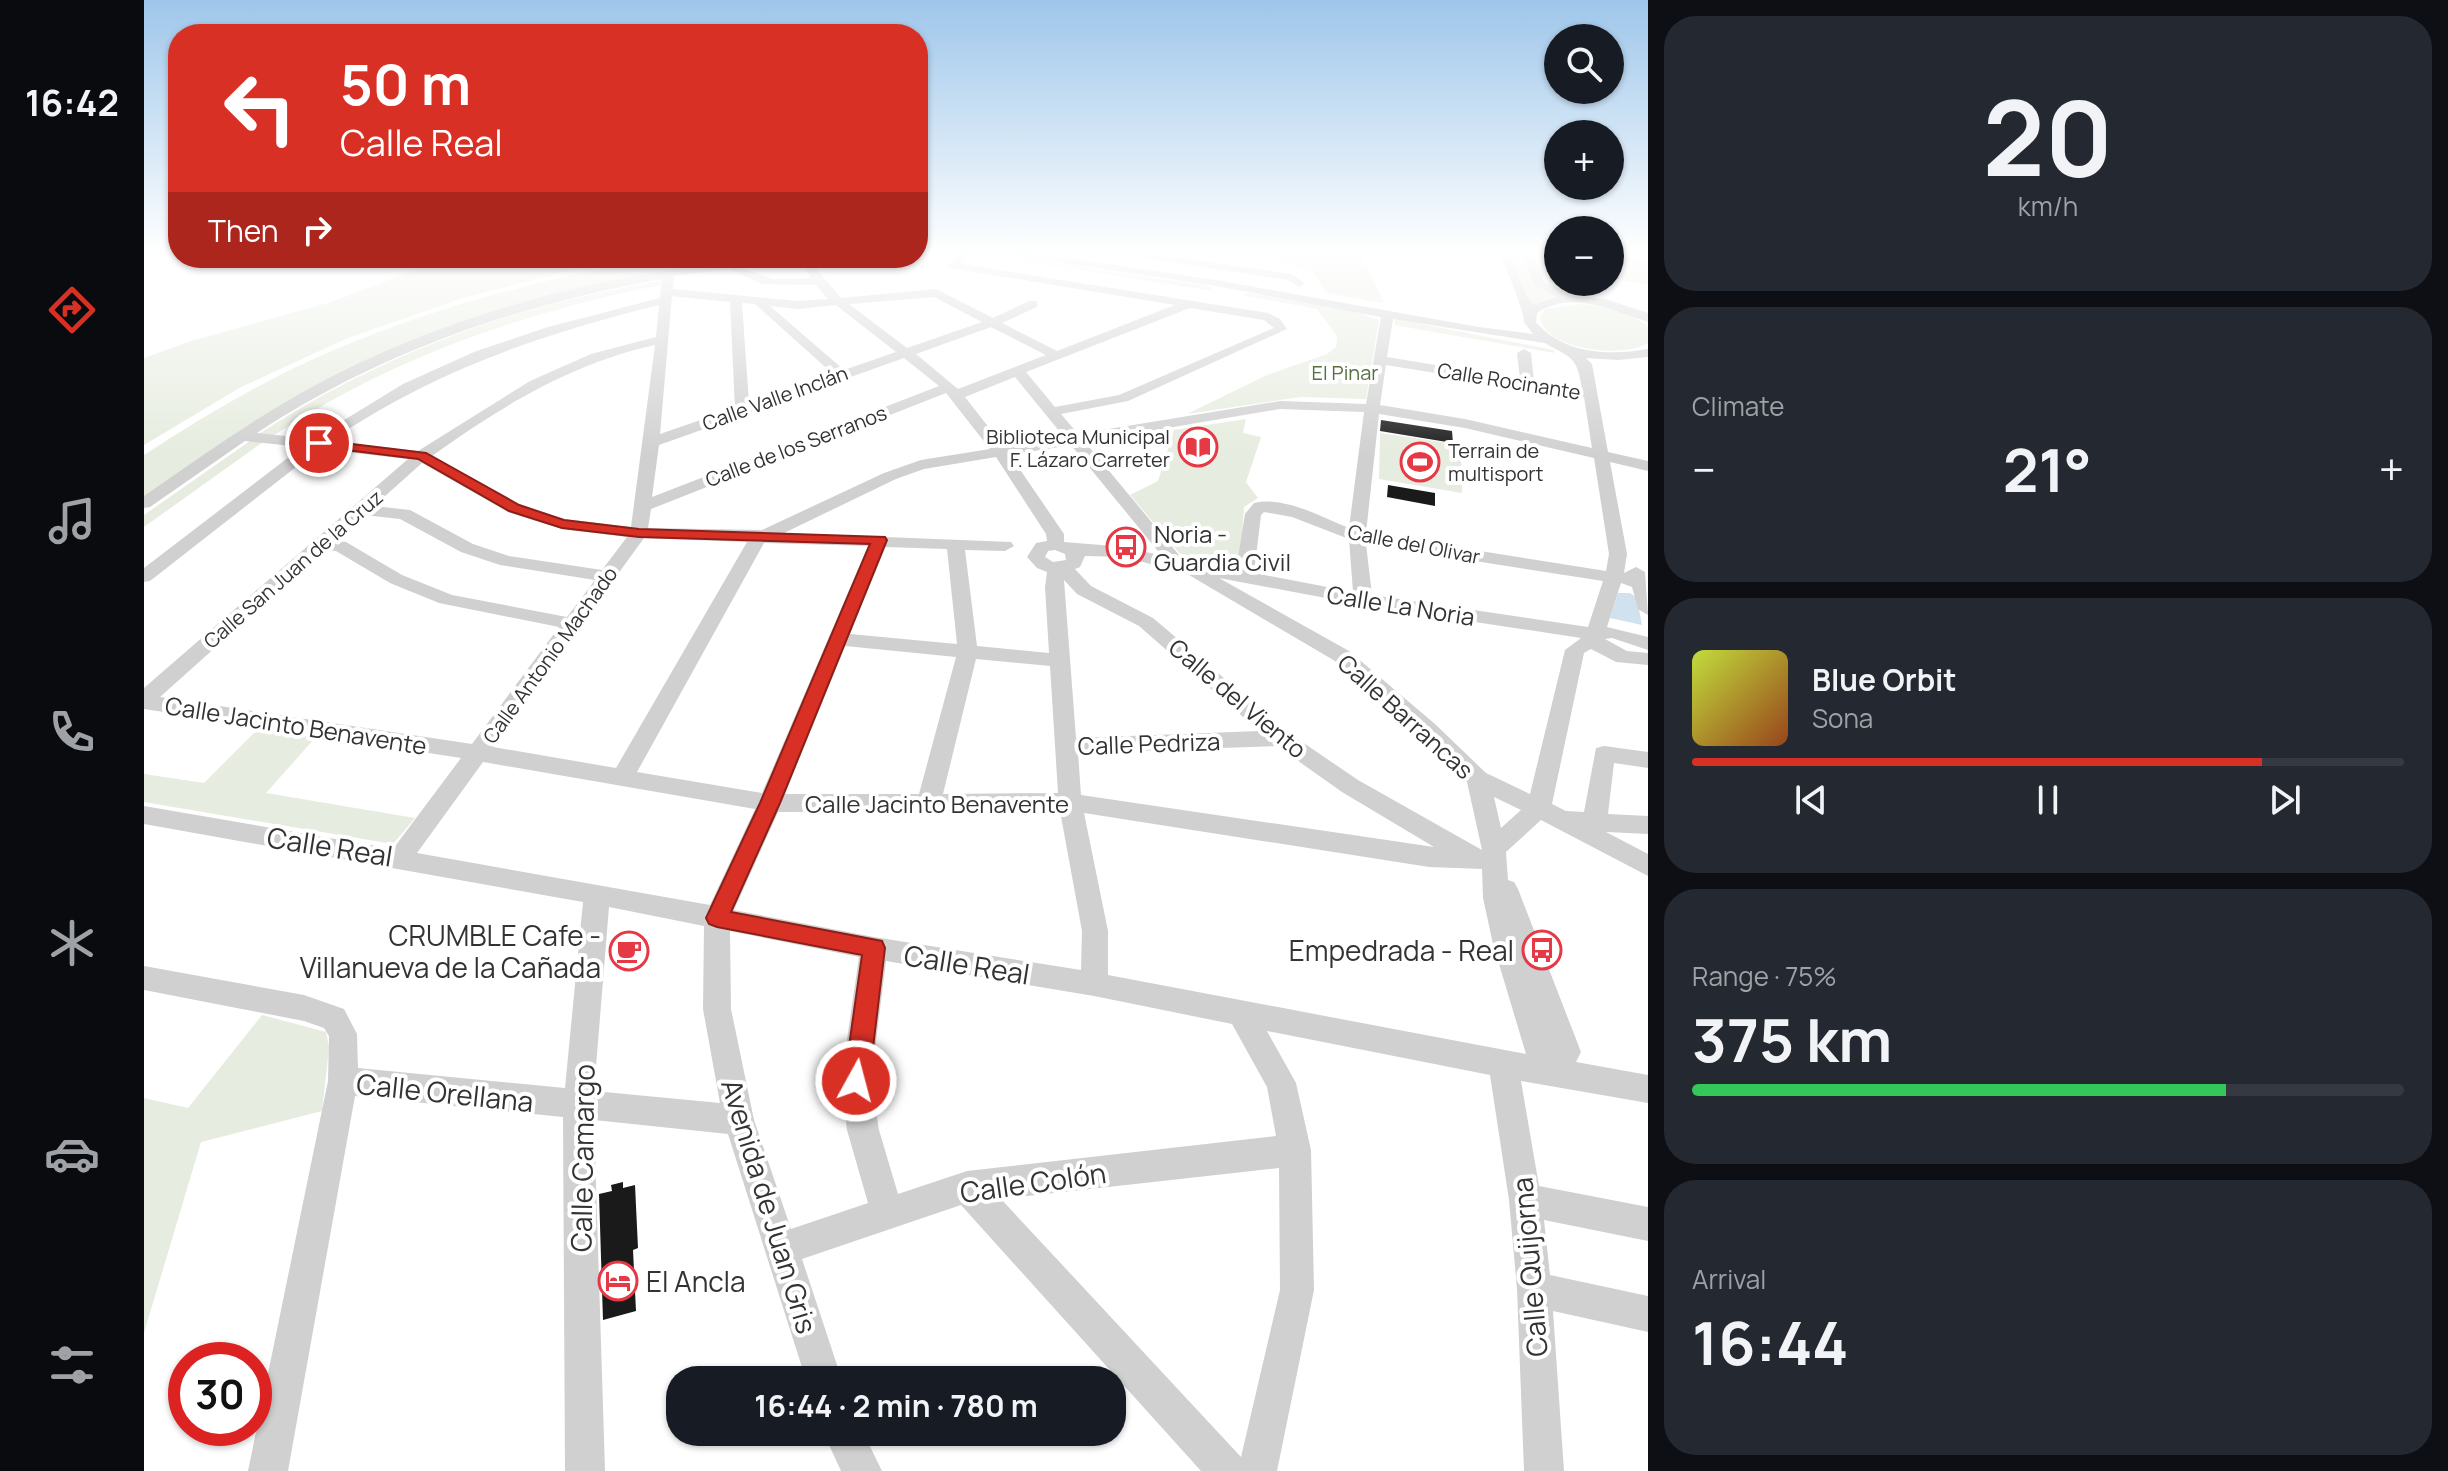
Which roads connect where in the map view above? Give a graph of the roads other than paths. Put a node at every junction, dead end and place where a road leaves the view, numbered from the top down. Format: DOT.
graph roads {
  1 [pos="483,321"];
  2 [pos="576,321"];
  3 [pos="663,321"];
  4 [pos="737,321"];
  5 [pos="780,321"];
  6 [pos="864,321"];
  7 [pos="992,321"];
  8 [pos="1146,321"];
  9 [pos="1274,321"];
  10 [pos="1387,321"];
  11 [pos="1427,321"];
  12 [pos="1520,321"];
  13 [pos="1531,321"];
  14 [pos="1459,327"];
  15 [pos="661,340"];
  16 [pos="1550,340"];
  17 [pos="1569,348"];
  18 [pos="904,352"];
  19 [pos="1524,353"];
  20 [pos="1055,355"];
  21 [pos="1600,355"];
  22 [pos="1645,355"];
  23 [pos="1380,360"];
  24 [pos="1585,364"];
  25 [pos="1017,370"];
  26 [pos="842,375"];
  27 [pos="1528,384"];
  28 [pos="952,391"];
  29 [pos="1590,394"];
  30 [pos="1372,408"];
  31 [pos="742,410"];
  32 [pos="1052,412"];
  33 [pos="244,436"];
  34 [pos="1076,440"];
  35 [pos="652,442"];
  36 [pos="319,443"];
  37 [pos="998,451"];
  38 [pos="1600,455"];
  39 [pos="421,456"];
  40 [pos="1648,466"];
  41 [pos="144,503"];
  42 [pos="644,506"];
  43 [pos="360,510"];
  44 [pos="639,533"];
  45 [pos="763,535"];
  46 [pos="1357,536"];
  47 [pos="879,540"];
  48 [pos="955,544"];
  49 [pos="320,545"];
  50 [pos="1057,563"];
  51 [pos="1178,565"];
  52 [pos="1613,573"];
  53 [pos="607,576"];
  54 [pos="1645,576"];
  55 [pos="144,577"];
  56 [pos="1242,584"];
  57 [pos="1363,599"];
  58 [pos="1648,609"];
  59 [pos="574,624"];
  60 [pos="839,639"];
  61 [pos="1594,639"];
  62 [pos="1648,644"];
  63 [pos="968,651"];
  64 [pos="1648,659"];
  65 [pos="1057,660"];
  66 [pos="144,701"];
  67 [pos="1281,738"];
  68 [pos="1064,746"];
  69 [pos="479,753"];
  70 [pos="1648,760"];
  71 [pos="621,779"];
  72 [pos="1478,779"];
  73 [pos="929,802"];
  74 [pos="1070,802"];
  75 [pos="770,803"];
  76 [pos="1539,808"];
  77 [pos="144,815"];
  78 [pos="1563,820"];
  79 [pos="1595,821"];
  80 [pos="1648,825"];
  81 [pos="1415,826"];
  82 [pos="1486,856"];
  83 [pos="1429,857"];
  84 [pos="400,858"];
  85 [pos="1648,866"];
  86 [pos="597,894"];
  87 [pos="717,918"];
  88 [pos="874,948"];
  89 [pos="144,978"];
  90 [pos="1094,984"];
  91 [pos="1241,1014"];
  92 [pos="1503,1063"];
  93 [pos="1555,1071"];
  94 [pos="343,1081"];
  95 [pos="1648,1089"];
  96 [pos="578,1106"];
  97 [pos="739,1120"];
  98 [pos="1295,1150"];
  99 [pos="967,1187"];
  100 [pos="1525,1200"];
  101 [pos="888,1214"];
  102 [pos="1648,1224"];
  103 [pos="779,1250"];
  104 [pos="1534,1289"];
  105 [pos="1648,1314"];
  106 [pos="819,1366"];
  107 [pos="849,1446"];
  108 [pos="268,1471"];
  109 [pos="585,1471"];
  110 [pos="862,1471"];
  111 [pos="1227,1471"];
  112 [pos="1257,1471"];
  113 [pos="1544,1471"];
  1 -- 33 [label="street"];
  2 -- 36 [label="street"];
  3 -- 15 [label="street, Calle Antonio Machado"];
  4 -- 31 [label="street"];
  5 -- 26 [label="street"];
  6 -- 18 [label="street"];
  7 -- 18 [label="street, Calle Valle Inclán"];
  7 -- 20 [label="street"];
  8 -- 20 [label="street, Calle de los Serranos"];
  9 -- 32 [label="street"];
  10 -- 23 [label="street"];
  11 -- 14 [label="street"];
  12 -- 14 [label="street"];
  13 -- 16 [label="street"];
  14 -- 16 [label="street"];
  15 -- 35 [label="street, Calle Antonio Machado"];
  15 -- 39 [label="street, Calle San Juan de la Cruz"];
  16 -- 17 [label="street"];
  17 -- 21 [label="street"];
  17 -- 24 [label="street"];
  18 -- 26 [label="street, Calle Valle Inclán"];
  18 -- 28 [label="street"];
  19 -- 27 [label="street"];
  20 -- 25 [label="street, Calle de los Serranos"];
  21 -- 22 [label="street"];
  21 -- 24 [label="street"];
  23 -- 27 [label="street, Calle Rocinante"];
  23 -- 30 [label="street"];
  24 -- 29 [label="street"];
  25 -- 28 [label="street, Calle de los Serranos"];
  25 -- 32 [label="street"];
  26 -- 31 [label="street, Calle Valle Inclán"];
  27 -- 29 [label="street, Calle Rocinante"];
  28 -- 37 [label="street"];
  28 -- 42 [label="street, Calle de los Serranos"];
  29 -- 38 [label="street"];
  30 -- 34 [label="street"];
  30 -- 38 [label="street"];
  30 -- 46 [label="street"];
  31 -- 35 [label="street, Calle Valle Inclán"];
  32 -- 34 [label="street"];
  33 -- 36 [label="street"];
  33 -- 41 [label="street"];
  34 -- 37 [label="street"];
  34 -- 51 [label="street"];
  35 -- 42 [label="street, Calle Antonio Machado"];
  36 -- 39 [label="street"];
  36 -- 55 [label="street"];
  37 -- 45 [label="street"];
  37 -- 50 [label="street"];
  38 -- 40 [label="street"];
  38 -- 52 [label="street"];
  39 -- 43 [label="street, Calle San Juan de la Cruz"];
  39 -- 44 [label="street"];
  42 -- 44 [label="street, Calle Antonio Machado"];
  43 -- 49 [label="street, Calle San Juan de la Cruz"];
  43 -- 53 [label="street"];
  44 -- 45 [label="street"];
  44 -- 53 [label="street, Calle Antonio Machado"];
  45 -- 47 [label="street"];
  45 -- 71 [label="street"];
  46 -- 52 [label="street, Calle del Olivar"];
  46 -- 56 [label="street, Calle del Olivar"];
  46 -- 57 [label="street"];
  47 -- 48 [label="street"];
  47 -- 60 [label="street, Avenida de Juan Gris"];
  48 -- 50 [label="street"];
  48 -- 63 [label="street"];
  49 -- 59 [label="street"];
  49 -- 66 [label="street, Calle San Juan de la Cruz"];
  50 -- 51 [label="street"];
  50 -- 65 [label="street"];
  50 -- 67 [label="street, Calle del Viento"];
  51 -- 56 [label="street"];
  51 -- 56 [label="street"];
  52 -- 54 [label="street"];
  52 -- 61 [label="street"];
  53 -- 59 [label="street, Calle Antonio Machado"];
  54 -- 58 [label="street"];
  56 -- 57 [label="street, Calle La Noria"];
  56 -- 72 [label="street, Calle Barrancas"];
  57 -- 61 [label="street, Calle La Noria"];
  59 -- 69 [label="street, Calle Antonio Machado"];
  60 -- 63 [label="street"];
  60 -- 75 [label="street, Avenida de Juan Gris"];
  61 -- 62 [label="street"];
  61 -- 64 [label="street"];
  61 -- 76 [label="street"];
  63 -- 65 [label="street"];
  63 -- 73 [label="street"];
  65 -- 68 [label="street"];
  66 -- 69 [label="street, Calle Jacinto Benavente"];
  67 -- 68 [label="street, Calle Pedriza"];
  67 -- 81 [label="street, Calle del Viento"];
  68 -- 74 [label="street"];
  69 -- 71 [label="street, Calle Jacinto Benavente"];
  69 -- 84 [label="street, Calle Antonio Machado"];
  70 -- 79 [label="street"];
  71 -- 75 [label="street, Calle Jacinto Benavente"];
  72 -- 76 [label="street"];
  72 -- 82 [label="street, Calle Barrancas"];
  73 -- 74 [label="street, Calle Jacinto Benavente"];
  73 -- 75 [label="street, Calle Jacinto Benavente"];
  74 -- 83 [label="street, Calle Jacinto Benavente"];
  74 -- 90 [label="street"];
  75 -- 87 [label="street, Avenida de Juan Gris"];
  76 -- 78 [label="street"];
  76 -- 82 [label="street"];
  77 -- 84 [label="street, Calle Real"];
  78 -- 79 [label="street"];
  78 -- 85 [label="street"];
  79 -- 80 [label="street"];
  81 -- 82 [label="street, Calle del Viento"];
  81 -- 83 [label="street"];
  82 -- 83 [label="street, Calle Jacinto Benavente"];
  82 -- 93 [label="street, Calle Barrancas"];
  84 -- 86 [label="street, Calle Real"];
  86 -- 87 [label="street, Calle Real"];
  86 -- 96 [label="street, Calle Camargo"];
  87 -- 88 [label="street, Calle Real"];
  87 -- 97 [label="street, Avenida de Juan Gris"];
  88 -- 90 [label="street, Calle Real"];
  88 -- 101 [label="street"];
  89 -- 94 [label="street"];
  90 -- 91 [label="street, Calle Real"];
  91 -- 92 [label="street, Calle Real"];
  91 -- 98 [label="street"];
  92 -- 93 [label="street, Calle Real"];
  92 -- 100 [label="street, Calle Quijorna"];
  93 -- 95 [label="street, Calle Real"];
  94 -- 96 [label="street, Calle Orellana"];
  94 -- 108 [label="street"];
  96 -- 97 [label="street, Calle Orellana"];
  96 -- 109 [label="street, Calle Camargo"];
  97 -- 103 [label="street, Avenida de Juan Gris"];
  98 -- 99 [label="street, Calle Colón"];
  98 -- 112 [label="street"];
  99 -- 101 [label="street, Calle Colón"];
  99 -- 111 [label="street"];
  100 -- 102 [label="street"];
  100 -- 104 [label="street, Calle Quijorna"];
  101 -- 103 [label="street, Calle Colón"];
  103 -- 106 [label="street, Avenida de Juan Gris"];
  104 -- 105 [label="street"];
  104 -- 113 [label="street, Calle Quijorna"];
  107 -- 110 [label="street"];
}
